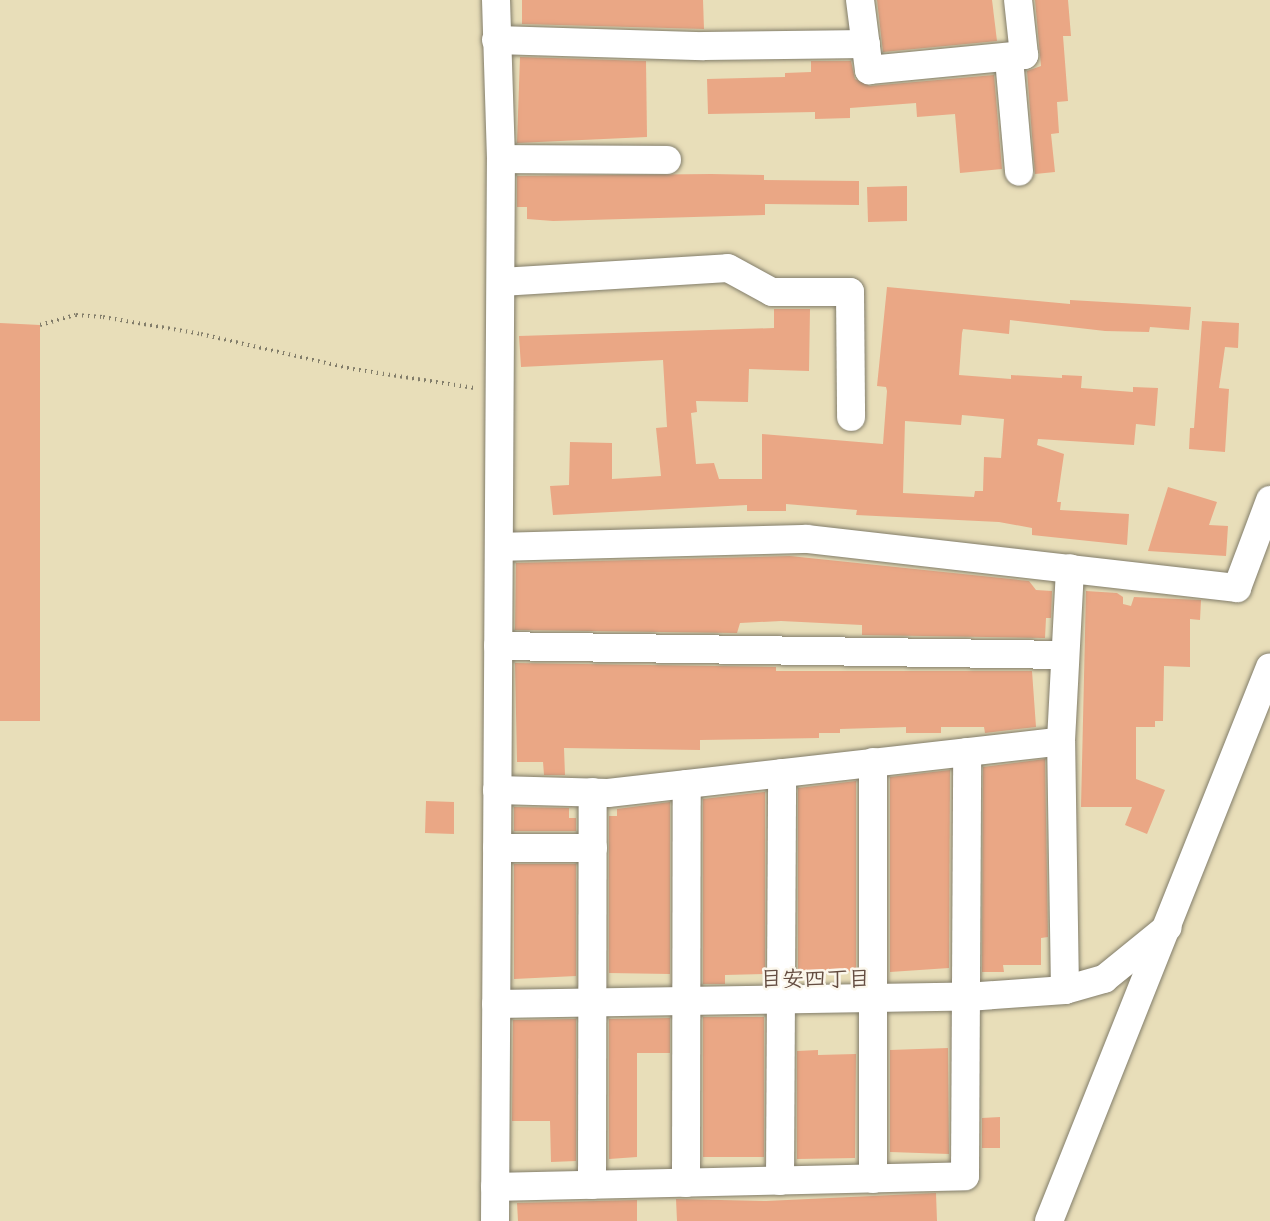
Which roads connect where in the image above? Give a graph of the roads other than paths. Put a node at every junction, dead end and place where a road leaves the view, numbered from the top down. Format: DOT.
graph roads {
  1 [pos="496,0"];
  2 [pos="860,0"];
  3 [pos="1018,0"];
  4 [pos="496,40"];
  5 [pos="866,44"];
  6 [pos="1009,59"];
  7 [pos="501,159"];
  8 [pos="667,160"];
  9 [pos="1019,172"];
  10 [pos="501,282"];
  11 [pos="852,417"];
  12 [pos="1270,500"];
  13 [pos="500,547"];
  14 [pos="1070,568"];
  15 [pos="498,646"];
  16 [pos="1065,655"];
  17 [pos="1270,667"];
  18 [pos="1061,741"];
  19 [pos="967,752"];
  20 [pos="873,762"];
  21 [pos="782,773"];
  22 [pos="687,784"];
  23 [pos="497,790"];
  24 [pos="593,792"];
  25 [pos="593,848"];
  26 [pos="497,849"];
  27 [pos="1168,927"];
  28 [pos="1065,990"];
  29 [pos="967,997"];
  30 [pos="874,998"];
  31 [pos="781,1000"];
  32 [pos="686,1001"];
  33 [pos="592,1002"];
  34 [pos="496,1004"];
  35 [pos="873,1179"];
  36 [pos="780,1181"];
  37 [pos="686,1183"];
  38 [pos="592,1185"];
  39 [pos="495,1187"];
  40 [pos="495,1221"];
  41 [pos="1049,1221"];
  1 -- 4 [label="street"];
  2 -- 5 [label="street"];
  3 -- 6 [label="street"];
  4 -- 5 [label="street"];
  4 -- 7 [label="street"];
  5 -- 6 [label="street"];
  6 -- 9 [label="street"];
  7 -- 8 [label="street"];
  7 -- 10 [label="street"];
  10 -- 11 [label="street"];
  10 -- 13 [label="street"];
  12 -- 14 [label="street"];
  13 -- 14 [label="street"];
  13 -- 15 [label="street"];
  14 -- 16 [label="street"];
  15 -- 16 [label="street"];
  15 -- 23 [label="street"];
  16 -- 18 [label="street"];
  17 -- 27 [label="street"];
  18 -- 19 [label="street"];
  18 -- 28 [label="street"];
  19 -- 20 [label="street"];
  19 -- 29 [label="street"];
  20 -- 21 [label="street"];
  20 -- 30 [label="street"];
  21 -- 22 [label="street"];
  21 -- 31 [label="street"];
  22 -- 24 [label="street"];
  22 -- 32 [label="street"];
  23 -- 24 [label="street"];
  23 -- 26 [label="street"];
  24 -- 25 [label="street"];
  25 -- 26 [label="street"];
  25 -- 33 [label="street"];
  26 -- 34 [label="street"];
  27 -- 28 [label="street"];
  27 -- 41 [label="street"];
  28 -- 29 [label="street"];
  29 -- 30 [label="street"];
  29 -- 35 [label="street"];
  30 -- 31 [label="street"];
  30 -- 35 [label="street"];
  31 -- 32 [label="street"];
  31 -- 36 [label="street"];
  32 -- 33 [label="street"];
  32 -- 37 [label="street"];
  33 -- 34 [label="street"];
  33 -- 38 [label="street"];
  34 -- 39 [label="street"];
  35 -- 36 [label="street"];
  36 -- 37 [label="street"];
  37 -- 38 [label="street"];
  38 -- 39 [label="street"];
  39 -- 40 [label="street"];
}
